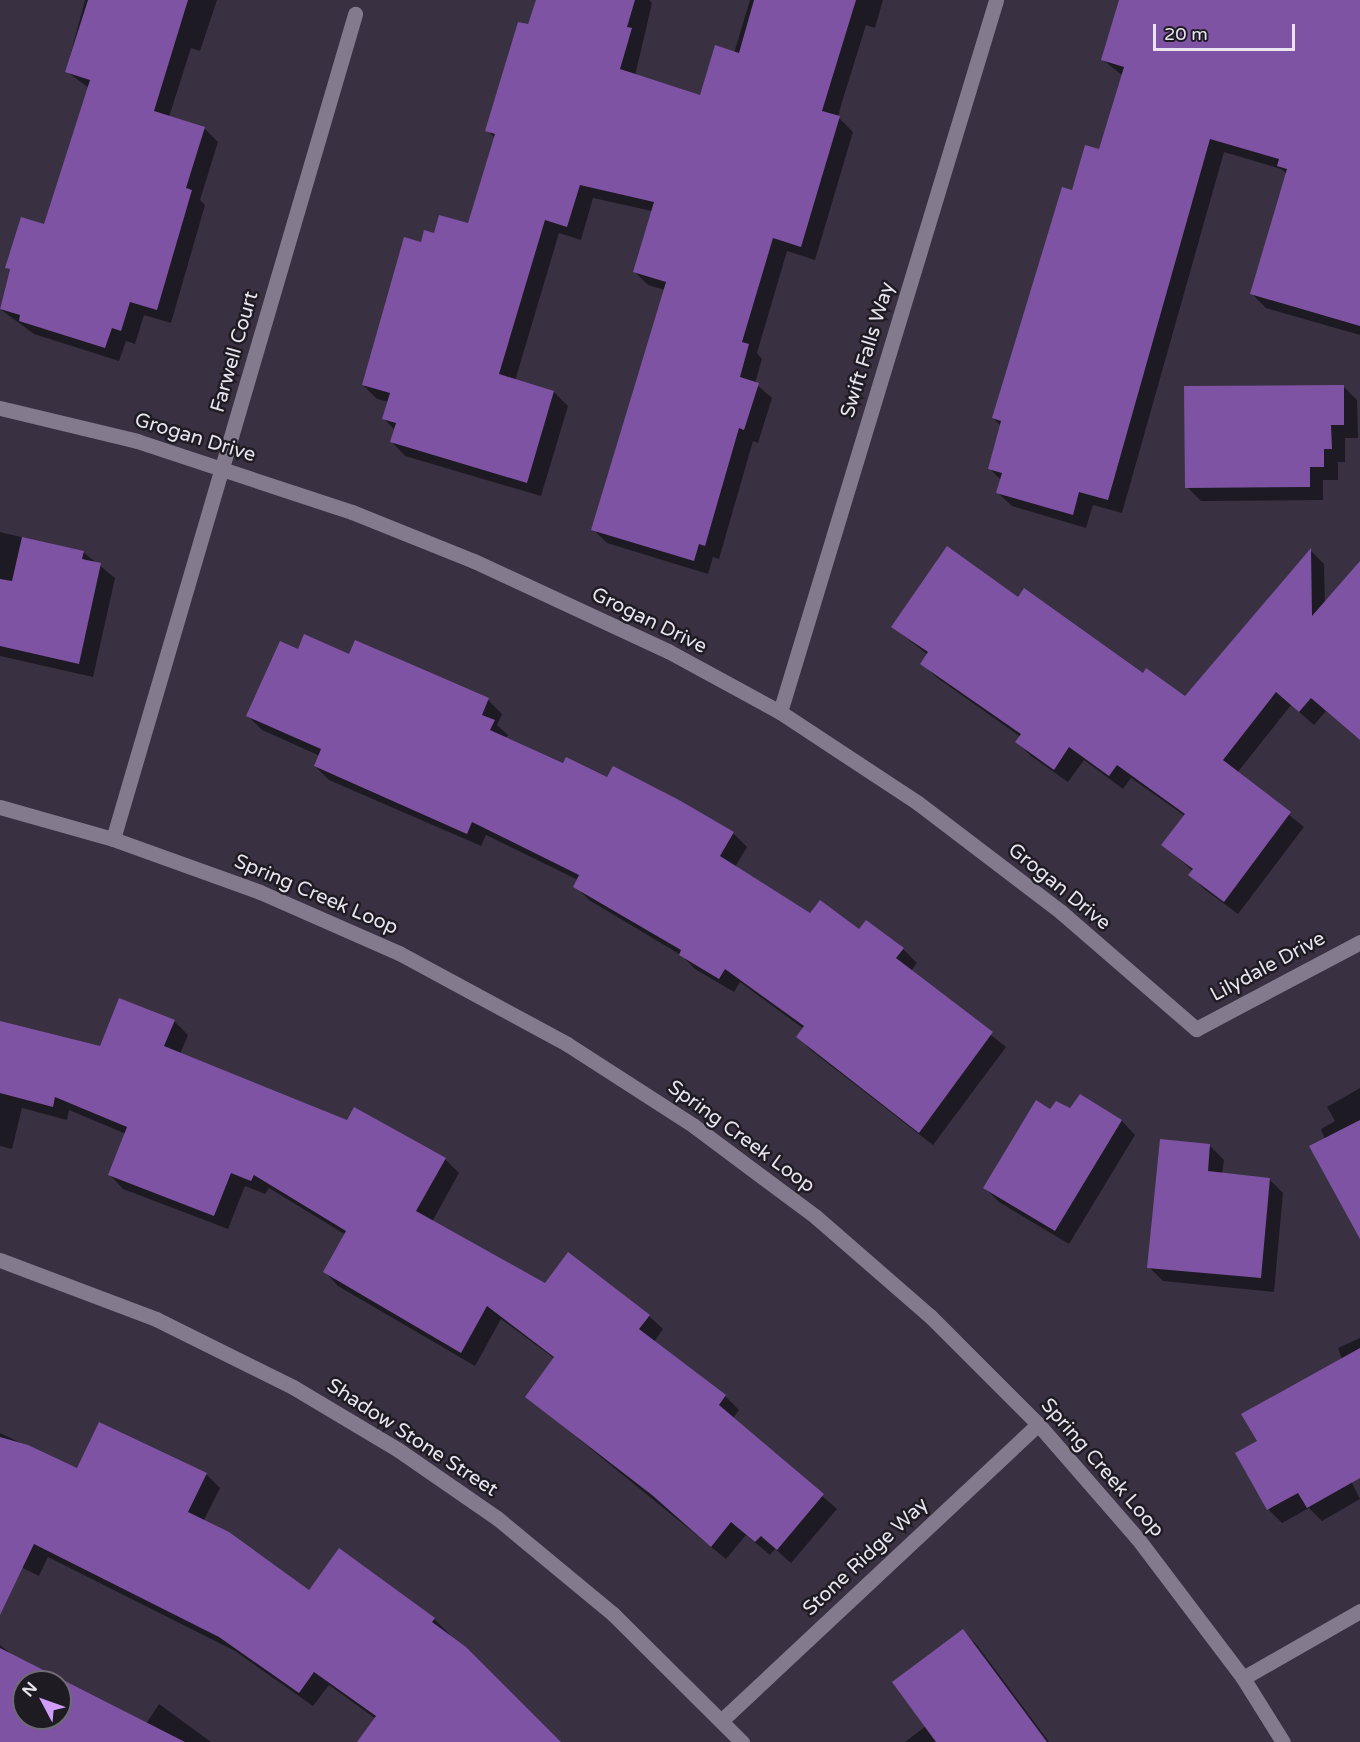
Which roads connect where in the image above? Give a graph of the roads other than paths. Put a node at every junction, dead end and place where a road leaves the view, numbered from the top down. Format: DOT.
graph roads {
  1 [pos="996,0"];
  2 [pos="355,14"];
  3 [pos="0,408"];
  4 [pos="223,467"];
  5 [pos="780,712"];
  6 [pos="0,807"];
  7 [pos="113,839"];
  8 [pos="1360,942"];
  9 [pos="1196,1029"];
  10 [pos="0,1260"];
  11 [pos="1038,1424"];
  12 [pos="1360,1611"];
  13 [pos="1243,1678"];
  14 [pos="722,1720"];
  15 [pos="742,1742"];
  16 [pos="1283,1742"];
  1 -- 5 [label="street, Swift Falls Way"];
  2 -- 4 [label="street, Farwell Court"];
  3 -- 4 [label="street, Grogan Drive"];
  4 -- 5 [label="street, Grogan Drive"];
  4 -- 7 [label="street, Farwell Court"];
  5 -- 9 [label="street, Grogan Drive"];
  6 -- 7 [label="street, Spring Creek Loop"];
  7 -- 11 [label="street, Spring Creek Loop"];
  8 -- 9 [label="street, Lilydale Drive"];
  10 -- 14 [label="street, Shadow Stone Street"];
  11 -- 13 [label="street, Spring Creek Loop"];
  11 -- 14 [label="street, Stone Ridge Way"];
  12 -- 13 [label="street"];
  13 -- 16 [label="street, Spring Creek Loop"];
  14 -- 15 [label="street, Shadow Stone Street"];
}
